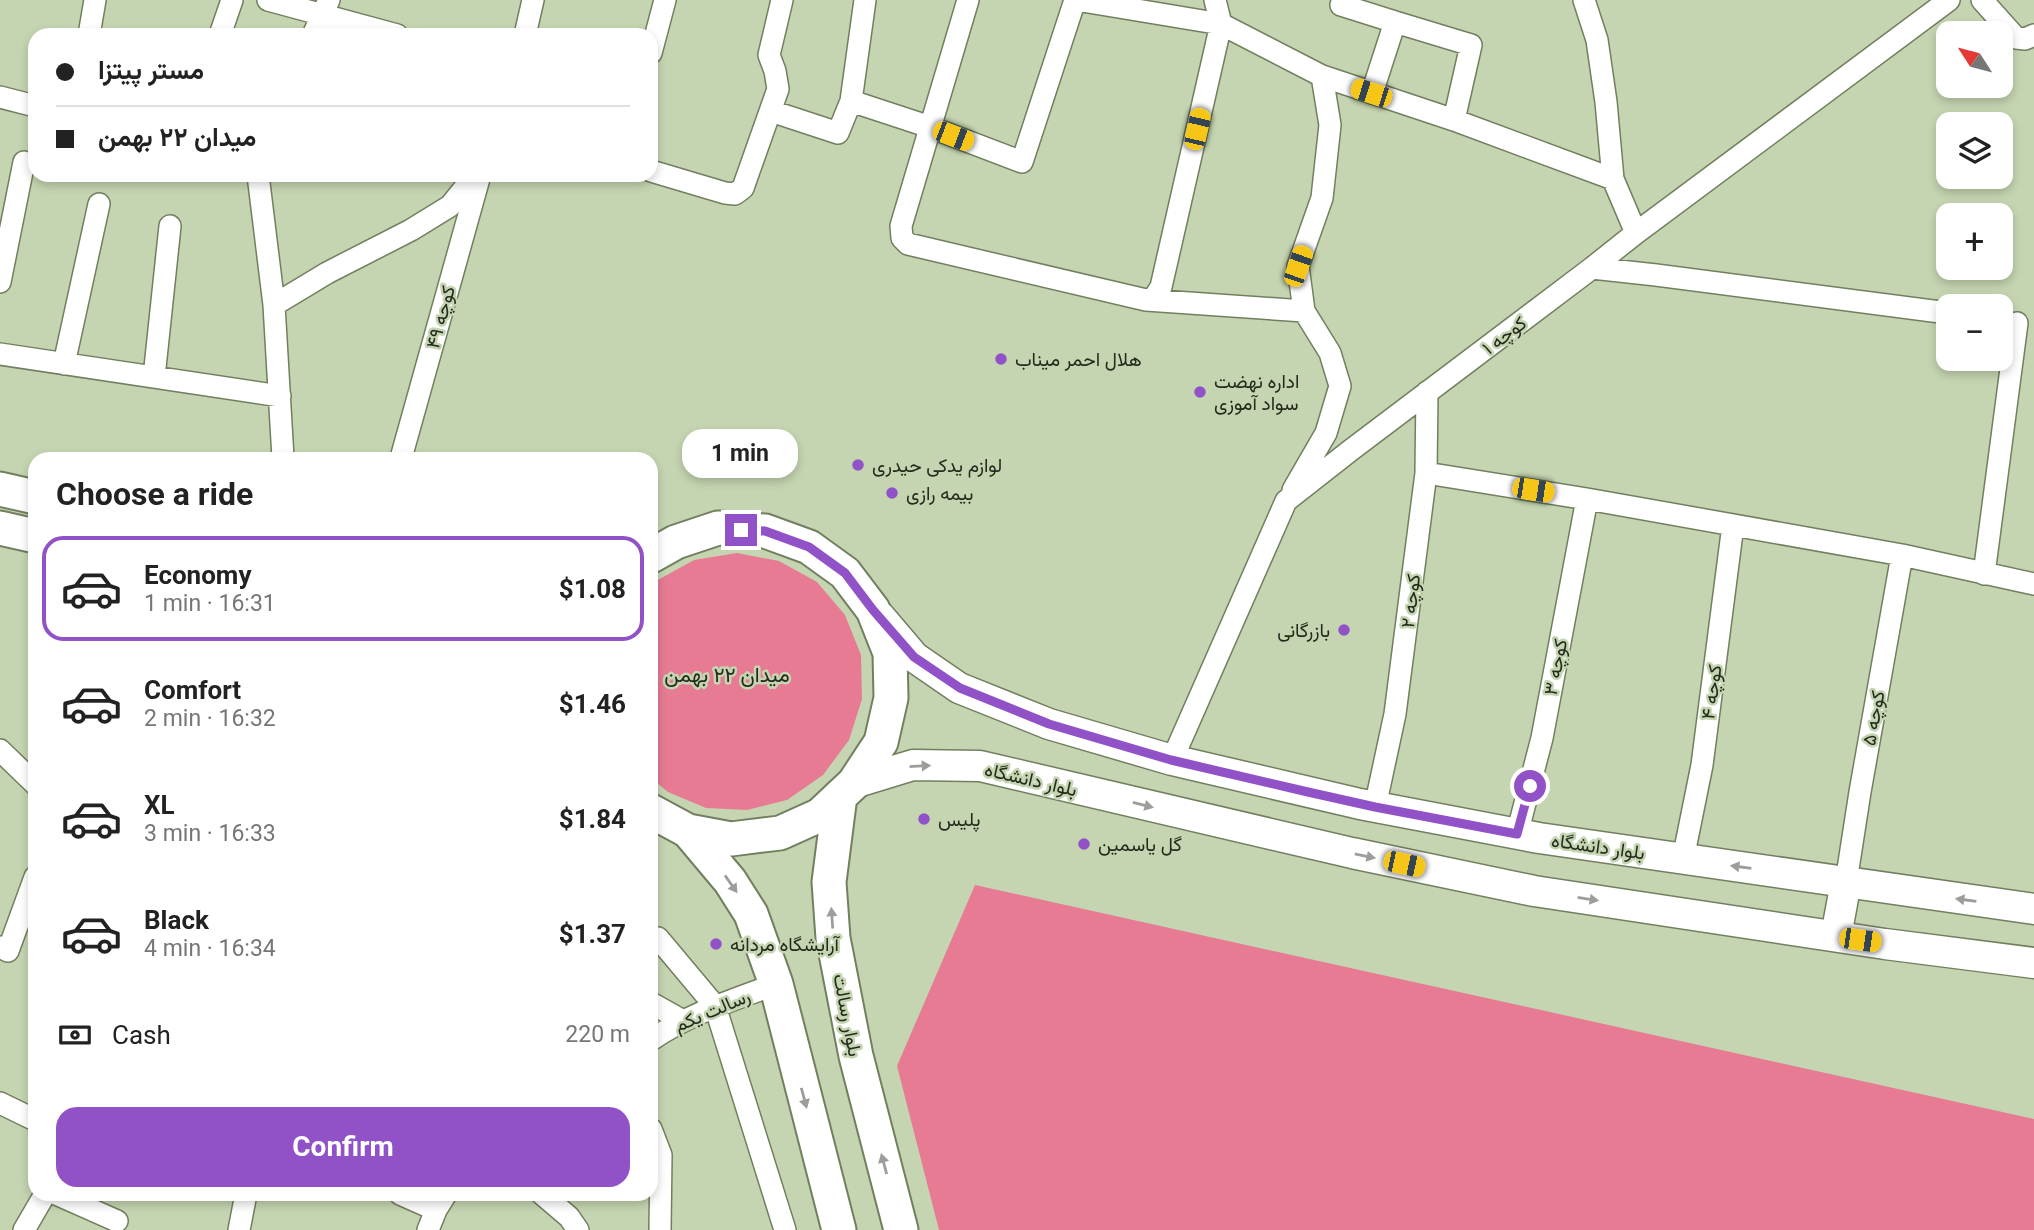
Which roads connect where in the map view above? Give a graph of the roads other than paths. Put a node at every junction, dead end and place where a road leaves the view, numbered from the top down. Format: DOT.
graph roads {
  1 [pos="95,0"];
  2 [pos="232,0"];
  3 [pos="268,0"];
  4 [pos="533,0"];
  5 [pos="665,0"];
  6 [pos="782,0"];
  7 [pos="865,0"];
  8 [pos="968,0"];
  9 [pos="1075,0"];
  10 [pos="1215,0"];
  11 [pos="1343,0"];
  12 [pos="1584,0"];
  13 [pos="1949,0"];
  14 [pos="1982,0"];
  15 [pos="325,7"];
  16 [pos="1395,22"];
  17 [pos="1221,24"];
  18 [pos="90,28"];
  19 [pos="222,28"];
  20 [pos="316,28"];
  21 [pos="379,28"];
  22 [pos="527,28"];
  23 [pos="658,28"];
  24 [pos="2034,35"];
  25 [pos="1322,76"];
  26 [pos="1371,93"];
  27 [pos="0,97"];
  28 [pos="851,101"];
  29 [pos="28,104"];
  30 [pos="771,111"];
  31 [pos="1454,120"];
  32 [pos="930,127"];
  33 [pos="24,162"];
  34 [pos="658,173"];
  35 [pos="1613,179"];
  36 [pos="259,182"];
  37 [pos="471,182"];
  38 [pos="475,182"];
  39 [pos="99,204"];
  40 [pos="170,226"];
  41 [pos="1636,233"];
  42 [pos="1592,268"];
  43 [pos="0,282"];
  44 [pos="1146,300"];
  45 [pos="274,304"];
  46 [pos="1304,310"];
  47 [pos="1936,311"];
  48 [pos="2017,323"];
  49 [pos="0,354"];
  50 [pos="64,364"];
  51 [pos="154,377"];
  52 [pos="1427,392"];
  53 [pos="279,396"];
  54 [pos="283,452"];
  55 [pos="403,452"];
  56 [pos="1426,473"];
  57 [pos="0,489"];
  58 [pos="28,495"];
  59 [pos="1587,499"];
  60 [pos="1286,501"];
  61 [pos="1733,525"];
  62 [pos="0,528"];
  63 [pos="28,534"];
  64 [pos="658,552"];
  65 [pos="1902,555"];
  66 [pos="1984,574"];
  67 [pos="2034,584"];
  68 [pos="873,610"];
  69 [pos="0,750"];
  70 [pos="1171,760"];
  71 [pos="28,777"];
  72 [pos="847,789"];
  73 [pos="1375,807"];
  74 [pos="658,815"];
  75 [pos="688,831"];
  76 [pos="1517,834"];
  77 [pos="1683,859"];
  78 [pos="1846,882"];
  79 [pos="28,894"];
  80 [pos="2034,909"];
  81 [pos="1836,936"];
  82 [pos="658,938"];
  83 [pos="3,954"];
  84 [pos="2034,964"];
  85 [pos="776,984"];
  86 [pos="715,1006"];
  87 [pos="658,1007"];
  88 [pos="683,1021"];
  89 [pos="658,1035"];
  90 [pos="0,1103"];
  91 [pos="28,1117"];
  92 [pos="658,1147"];
  93 [pos="41,1201"];
  94 [pos="72,1201"];
  95 [pos="243,1201"];
  96 [pos="415,1201"];
  97 [pos="550,1201"];
  98 [pos="437,1211"];
  99 [pos="117,1221"];
  100 [pos="24,1230"];
  101 [pos="239,1230"];
  102 [pos="578,1230"];
  103 [pos="660,1230"];
  104 [pos="785,1230"];
  105 [pos="839,1230"];
  106 [pos="901,1230"];
  1 -- 18 [label="street"];
  2 -- 19 [label="street"];
  3 -- 15 [label="street"];
  4 -- 22 [label="street"];
  5 -- 23 [label="street"];
  6 -- 30 [label="street"];
  7 -- 28 [label="street"];
  8 -- 32 [label="street"];
  9 -- 17 [label="street"];
  9 -- 32 [label="street"];
  10 -- 17 [label="street"];
  11 -- 16 [label="street"];
  12 -- 35 [label="street"];
  13 -- 41 [label="street, کوچه ۱"];
  14 -- 24 [label="street"];
  15 -- 20 [label="street"];
  15 -- 21 [label="street"];
  16 -- 26 [label="street"];
  16 -- 31 [label="street"];
  17 -- 25 [label="street"];
  17 -- 44 [label="street"];
  25 -- 26 [label="street"];
  25 -- 46 [label="street"];
  26 -- 31 [label="street"];
  27 -- 29 [label="street"];
  28 -- 30 [label="street"];
  28 -- 32 [label="street"];
  30 -- 34 [label="street"];
  31 -- 35 [label="street"];
  32 -- 44 [label="street"];
  33 -- 43 [label="street"];
  35 -- 41 [label="street"];
  36 -- 45 [label="street"];
  37 -- 45 [label="street"];
  38 -- 55 [label="street, کوچه ۴۹"];
  39 -- 50 [label="street"];
  40 -- 51 [label="street"];
  41 -- 42 [label="street, کوچه ۱"];
  42 -- 47 [label="street"];
  42 -- 52 [label="street, کوچه ۱"];
  44 -- 46 [label="street"];
  45 -- 53 [label="street"];
  46 -- 60 [label="street"];
  48 -- 66 [label="street"];
  49 -- 50 [label="street"];
  50 -- 51 [label="street"];
  51 -- 53 [label="street"];
  52 -- 56 [label="street, کوچه ۲"];
  52 -- 60 [label="street, کوچه ۱"];
  53 -- 54 [label="street"];
  56 -- 59 [label="street"];
  56 -- 73 [label="street, کوچه ۲"];
  57 -- 58 [label="main road"];
  59 -- 61 [label="street"];
  59 -- 76 [label="street, کوچه ۳"];
  60 -- 70 [label="street, کوچه ۱"];
  61 -- 65 [label="street"];
  61 -- 77 [label="street, کوچه ۴"];
  62 -- 63 [label="main road"];
  64 -- 68 [label="main road"];
  65 -- 66 [label="street"];
  65 -- 78 [label="street, کوچه ۵"];
  66 -- 67 [label="street"];
  68 -- 70 [label="main road, بلوار دانشگاه"];
  68 -- 72 [label="main road"];
  69 -- 71 [label="street"];
  70 -- 73 [label="main road, بلوار دانشگاه"];
  72 -- 75 [label="main road"];
  72 -- 81 [label="main road, بلوار دانشگاه, one-way"];
  106 -- 72 [label="main road, بلوار رسالت, one-way"];
  73 -- 76 [label="main road, بلوار دانشگاه"];
  74 -- 75 [label="main road"];
  75 -- 85 [label="main road, one-way"];
  76 -- 77 [label="main road, بلوار دانشگاه"];
  78 -- 77 [label="main road, بلوار دانشگاه, one-way"];
  80 -- 78 [label="main road, بلوار دانشگاه, one-way"];
  78 -- 81 [label="main road"];
  79 -- 83 [label="street"];
  81 -- 84 [label="main road, بلوار دانشگاه"];
  82 -- 86 [label="street"];
  85 -- 86 [label="street, رسالت یکم"];
  85 -- 105 [label="main road, one-way"];
  86 -- 88 [label="street, رسالت یکم"];
  86 -- 104 [label="street"];
  87 -- 88 [label="street"];
  88 -- 89 [label="street, رسالت یکم"];
  90 -- 91 [label="street"];
  92 -- 103 [label="street"];
  93 -- 100 [label="street"];
  94 -- 99 [label="street"];
  95 -- 101 [label="street"];
  96 -- 98 [label="street"];
  97 -- 102 [label="street"];
}
